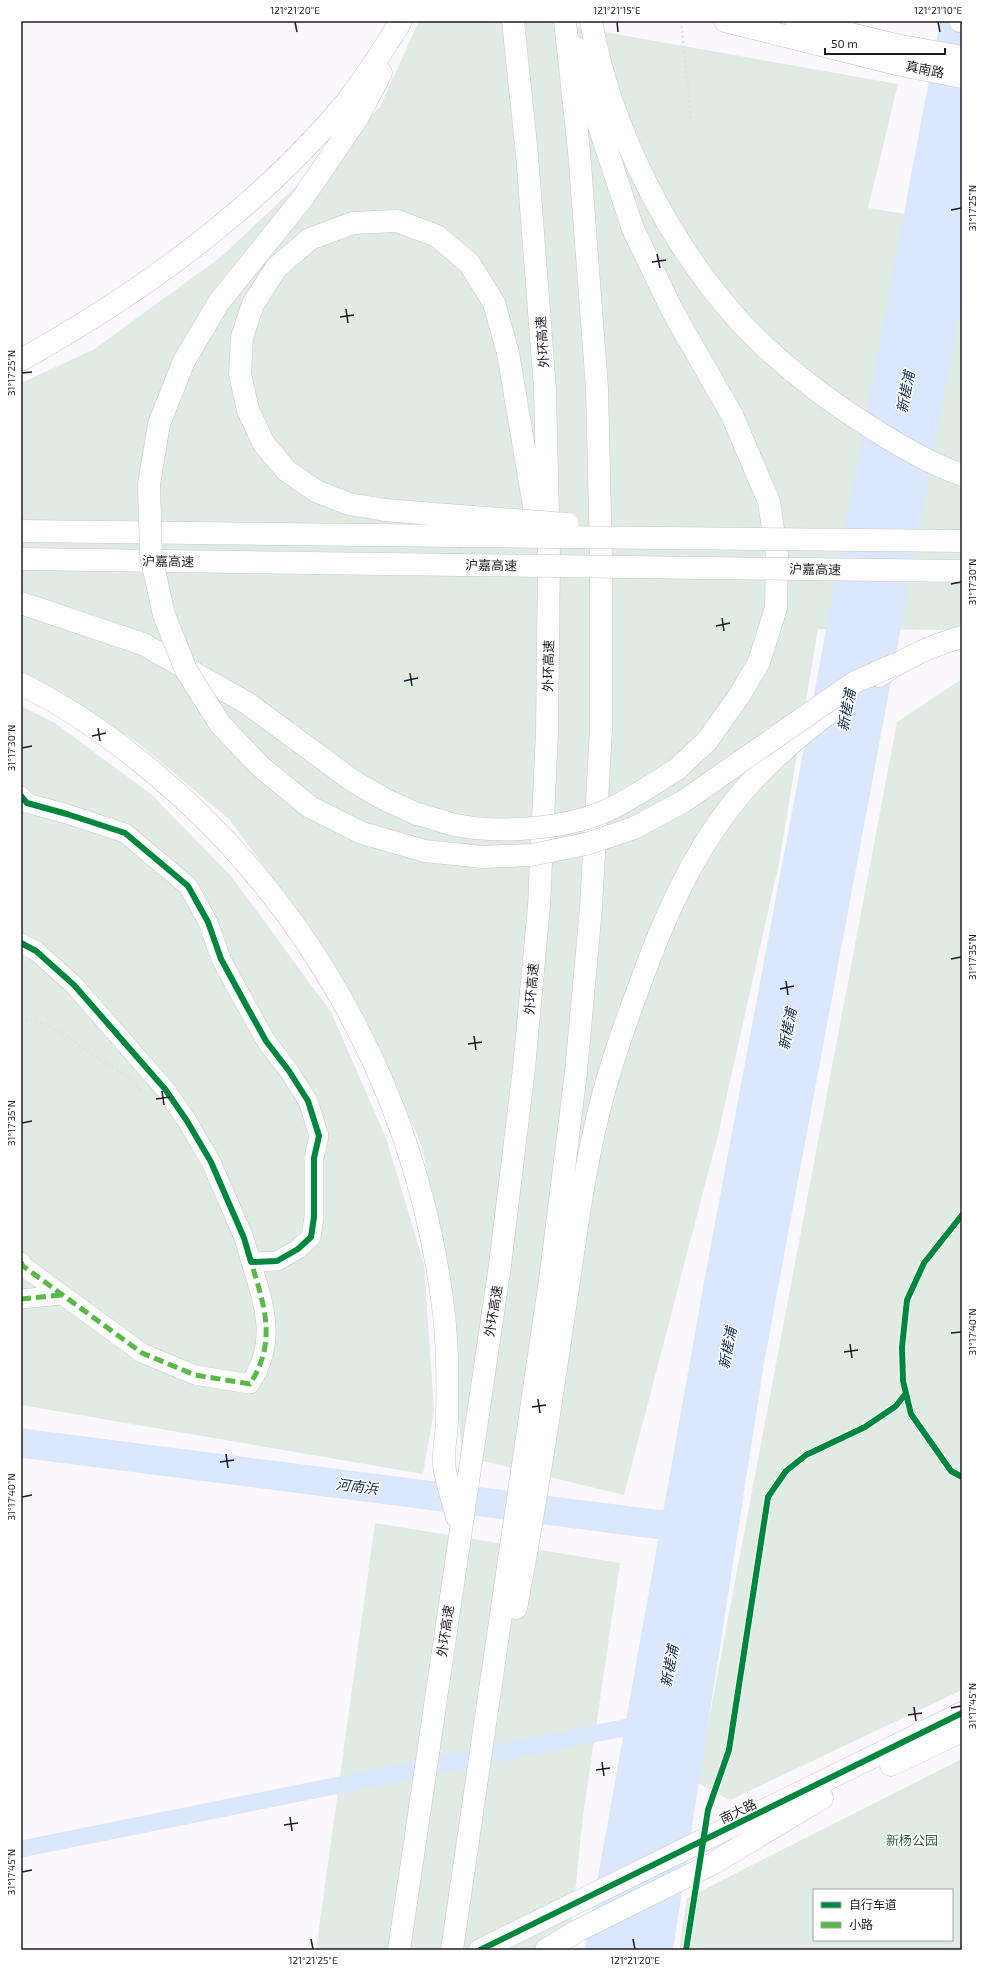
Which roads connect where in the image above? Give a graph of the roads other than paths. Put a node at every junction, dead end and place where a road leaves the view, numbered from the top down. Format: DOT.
graph roads {
  1 [pos="513,21"];
  2 [pos="591,21"];
  3 [pos="725,21"];
  4 [pos="796,21"];
  5 [pos="401,22"];
  6 [pos="566,28"];
  7 [pos="962,57"];
  8 [pos="962,76"];
  9 [pos="21,360"];
  10 [pos="962,475"];
  11 [pos="459,526"];
  12 [pos="21,531"];
  13 [pos="962,541"];
  14 [pos="21,559"];
  15 [pos="549,559"];
  16 [pos="962,571"];
  17 [pos="21,603"];
  18 [pos="962,637"];
  19 [pos="894,665"];
  20 [pos="21,684"];
  21 [pos="21,796"];
  22 [pos="21,943"];
  23 [pos="251,1262"];
  24 [pos="22,1264"];
  25 [pos="61,1295"];
  26 [pos="21,1299"];
  27 [pos="530,1476"];
  28 [pos="460,1529"];
  29 [pos="962,1714"];
  30 [pos="962,1731"];
  31 [pos="822,1798"];
  32 [pos="399,1950"];
  33 [pos="452,1950"];
  34 [pos="480,1950"];
  35 [pos="504,1950"];
  36 [pos="546,1950"];
  1 -- 15 [label="main road, 外环高速"];
  2 -- 10 [label="main road"];
  3 -- 8 [label="main road, 真南路"];
  4 -- 7 [label="main road, 真南路"];
  5 -- 9 [label="main road"];
  5 -- 19 [label="main road, bridge"];
  6 -- 17 [label="main road, bridge"];
  6 -- 27 [label="main road"];
  11 -- 12 [label="main road"];
  11 -- 13 [label="main road, bridge"];
  11 -- 15 [label="main road"];
  14 -- 16 [label="main road, 沪嘉高速, bridge"];
  15 -- 28 [label="main road, 外环高速"];
  18 -- 19 [label="main road"];
  19 -- 27 [label="main road, bridge"];
  20 -- 28 [label="main road"];
  21 -- 23 [label="street"];
  22 -- 23 [label="street"];
  23 -- 25 [label="street"];
  24 -- 25 [label="street"];
  25 -- 26 [label="street"];
  27 -- 33 [label="main road"];
  28 -- 32 [label="main road, 外环高速"];
  29 -- 34 [label="main road, 南大路"];
  30 -- 31 [label="main road, 南大路"];
  31 -- 35 [label="main road, 南大路"];
  31 -- 36 [label="main road"];
}
